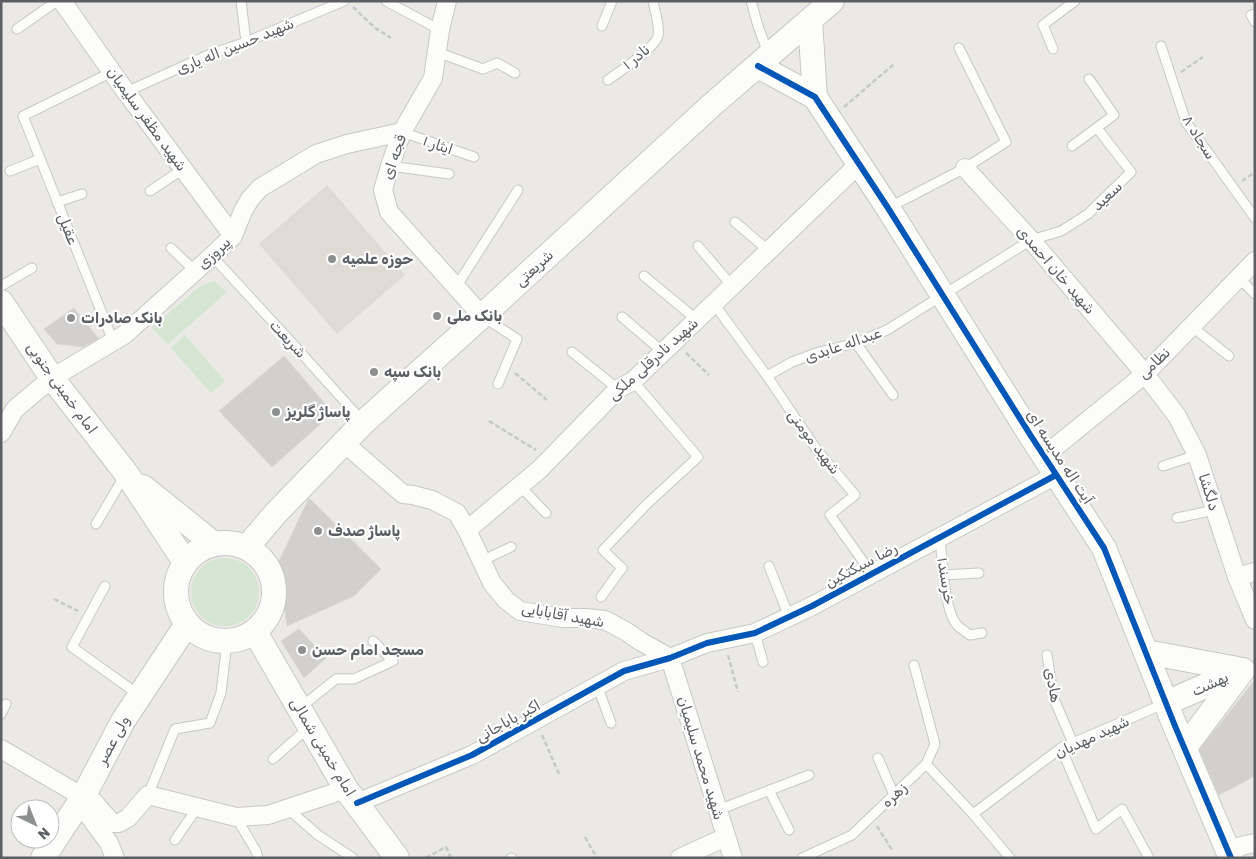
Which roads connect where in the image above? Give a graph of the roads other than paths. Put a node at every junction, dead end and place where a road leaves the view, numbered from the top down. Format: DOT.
graph roads {
  1 [pos="57,1"];
  2 [pos="62,1"];
  3 [pos="241,1"];
  4 [pos="345,1"];
  5 [pos="386,1"];
  6 [pos="447,1"];
  7 [pos="612,1"];
  8 [pos="653,1"];
  9 [pos="750,1"];
  10 [pos="832,1"];
  11 [pos="1075,1"];
  12 [pos="1255,14"];
  13 [pos="810,21"];
  14 [pos="1255,22"];
  15 [pos="602,26"];
  16 [pos="17,29"];
  17 [pos="440,30"];
  18 [pos="246,42"];
  19 [pos="1161,46"];
  20 [pos="959,48"];
  21 [pos="1053,49"];
  22 [pos="437,52"];
  23 [pos="764,61"];
  24 [pos="112,72"];
  25 [pos="515,73"];
  26 [pos="1089,79"];
  27 [pos="608,80"];
  28 [pos="126,92"];
  29 [pos="816,97"];
  30 [pos="1097,128"];
  31 [pos="402,132"];
  32 [pos="1072,146"];
  33 [pos="474,157"];
  34 [pos="40,159"];
  35 [pos="859,164"];
  36 [pos="390,166"];
  37 [pos="965,168"];
  38 [pos="183,169"];
  39 [pos="10,171"];
  40 [pos="449,174"];
  41 [pos="518,190"];
  42 [pos="150,191"];
  43 [pos="82,194"];
  44 [pos="57,202"];
  45 [pos="888,208"];
  46 [pos="1255,218"];
  47 [pos="735,222"];
  48 [pos="233,236"];
  49 [pos="1031,240"];
  50 [pos="698,246"];
  51 [pos="172,248"];
  52 [pos="769,251"];
  53 [pos="212,256"];
  54 [pos="1255,261"];
  55 [pos="32,268"];
  56 [pos="195,271"];
  57 [pos="644,276"];
  58 [pos="1239,278"];
  59 [pos="1,286"];
  60 [pos="732,286"];
  61 [pos="456,287"];
  62 [pos="1255,294"];
  63 [pos="943,295"];
  64 [pos="1,302"];
  65 [pos="714,304"];
  66 [pos="482,316"];
  67 [pos="622,317"];
  68 [pos="697,320"];
  69 [pos="1191,326"];
  70 [pos="114,341"];
  71 [pos="856,343"];
  72 [pos="669,347"];
  73 [pos="572,352"];
  74 [pos="1229,356"];
  75 [pos="1145,374"];
  76 [pos="767,376"];
  77 [pos="52,378"];
  78 [pos="498,384"];
  79 [pos="625,385"];
  80 [pos="893,395"];
  81 [pos="364,422"];
  82 [pos="1,433"];
  83 [pos="344,443"];
  84 [pos="1197,455"];
  85 [pos="1050,466"];
  86 [pos="1163,466"];
  87 [pos="126,473"];
  88 [pos="520,486"];
  89 [pos="1214,510"];
  90 [pos="546,513"];
  91 [pos="1177,518"];
  92 [pos="96,524"];
  93 [pos="467,530"];
  94 [pos="940,538"];
  95 [pos="214,544"];
  96 [pos="247,547"];
  97 [pos="511,547"];
  98 [pos="481,561"];
  99 [pos="185,562"];
  100 [pos="769,566"];
  101 [pos="979,572"];
  102 [pos="1255,572"];
  103 [pos="872,574"];
  104 [pos="944,576"];
  105 [pos="1237,577"];
  106 [pos="105,586"];
  107 [pos="601,597"];
  108 [pos="789,617"];
  109 [pos="1255,620"];
  110 [pos="187,624"];
  111 [pos="255,632"];
  112 [pos="982,632"];
  113 [pos="755,633"];
  114 [pos="373,641"];
  115 [pos="227,642"];
  116 [pos="1146,652"];
  117 [pos="1047,655"];
  118 [pos="670,658"];
  119 [pos="763,662"];
  120 [pos="914,665"];
  121 [pos="1249,667"];
  122 [pos="597,685"];
  123 [pos="140,695"];
  124 [pos="1166,703"];
  125 [pos="6,704"];
  126 [pos="1,714"];
  127 [pos="304,718"];
  128 [pos="611,723"];
  129 [pos="1073,743"];
  130 [pos="1184,747"];
  131 [pos="1061,748"];
  132 [pos="1,749"];
  133 [pos="878,758"];
  134 [pos="273,759"];
  135 [pos="926,764"];
  136 [pos="809,775"];
  137 [pos="770,790"];
  138 [pos="148,795"];
  139 [pos="894,795"];
  140 [pos="352,796"];
  141 [pos="83,797"];
  142 [pos="197,808"];
  143 [pos="288,808"];
  144 [pos="718,810"];
  145 [pos="973,814"];
  146 [pos="236,818"];
  147 [pos="119,823"];
  148 [pos="790,830"];
  149 [pos="726,837"];
  150 [pos="175,840"];
  151 [pos="1255,843"];
  152 [pos="112,850"];
  153 [pos="389,851"];
  154 [pos="1230,853"];
  155 [pos="342,855"];
  156 [pos="43,858"];
  157 [pos="258,858"];
  158 [pos="353,858"];
  159 [pos="680,858"];
  160 [pos="733,858"];
  161 [pos="802,858"];
  162 [pos="1010,858"];
  163 [pos="1149,858"];
  1 -- 16 [label="lane"];
  2 -- 24 [label="street, شهید مظفر سلیمیان"];
  3 -- 18 [label="lane"];
  4 -- 18 [label="lane, شهید حسین اله یاری"];
  5 -- 17 [label="lane"];
  6 -- 17 [label="street, قجه ای"];
  7 -- 15 [label="lane"];
  8 -- 27 [label="lane, نادر ۱"];
  9 -- 23 [label="lane"];
  10 -- 13 [label="main road, شریعتی"];
  11 -- 21 [label="lane"];
  12 -- 14 [label="lane"];
  13 -- 23 [label="main road, شریعتی"];
  13 -- 29 [label="main road"];
  17 -- 22 [label="street, قجه ای"];
  18 -- 28 [label="lane, شهید حسین اله یاری"];
  19 -- 46 [label="lane, سجاد ۸"];
  20 -- 37 [label="lane"];
  22 -- 25 [label="lane"];
  22 -- 31 [label="street, قجه ای"];
  23 -- 29 [label="main road"];
  23 -- 66 [label="main road, شریعتی"];
  24 -- 28 [label="street, شهید مظفر سلیمیان"];
  24 -- 34 [label="lane, عقیل"];
  26 -- 30 [label="lane"];
  28 -- 38 [label="street, شهید مظفر سلیمیان"];
  29 -- 35 [label="main road, آیت اله مدیسه ای"];
  30 -- 32 [label="lane"];
  30 -- 49 [label="lane, سعید"];
  31 -- 33 [label="lane, ایثار ۱"];
  31 -- 36 [label="street, قجه ای"];
  31 -- 48 [label="street, پیروزی"];
  34 -- 39 [label="lane"];
  34 -- 44 [label="lane, عقیل"];
  35 -- 45 [label="main road, آیت اله مدیسه ای"];
  35 -- 52 [label="street, شهید نادرقلی ملکی"];
  36 -- 40 [label="lane"];
  36 -- 61 [label="street, قجه ای"];
  37 -- 45 [label="lane"];
  37 -- 49 [label="street, شهید خان احمدی"];
  38 -- 42 [label="lane"];
  38 -- 48 [label="street, شهید مظفر سلیمیان"];
  41 -- 61 [label="lane"];
  43 -- 44 [label="lane"];
  44 -- 70 [label="lane, عقیل"];
  45 -- 63 [label="main road, آیت اله مدیسه ای"];
  47 -- 52 [label="lane"];
  48 -- 53 [label="street, پیروزی"];
  49 -- 63 [label="lane, عبداله عابدی"];
  49 -- 75 [label="street, شهید خان احمدی"];
  50 -- 60 [label="lane"];
  51 -- 56 [label="lane"];
  52 -- 60 [label="street, شهید نادرقلی ملکی"];
  53 -- 56 [label="street, پیروزی"];
  53 -- 81 [label="lane, شریعت"];
  54 -- 58 [label="street, نظامی"];
  55 -- 59 [label="lane"];
  56 -- 70 [label="street, پیروزی"];
  57 -- 68 [label="lane"];
  58 -- 62 [label="lane"];
  58 -- 69 [label="street, نظامی"];
  60 -- 65 [label="street, شهید نادرقلی ملکی"];
  61 -- 66 [label="street, قجه ای"];
  63 -- 71 [label="lane, عبداله عابدی"];
  63 -- 85 [label="main road, آیت اله مدیسه ای"];
  64 -- 77 [label="main road, امام خمینی جنوبی"];
  65 -- 68 [label="street, شهید نادرقلی ملکی"];
  65 -- 76 [label="lane, شهید مومنی"];
  66 -- 78 [label="lane"];
  66 -- 81 [label="main road, شریعتی"];
  67 -- 72 [label="lane"];
  68 -- 72 [label="street, شهید نادرقلی ملکی"];
  69 -- 74 [label="lane"];
  69 -- 75 [label="street, نظامی"];
  70 -- 77 [label="street, پیروزی"];
  71 -- 76 [label="lane, عبداله عابدی"];
  71 -- 80 [label="lane"];
  72 -- 79 [label="street, شهید نادرقلی ملکی"];
  73 -- 79 [label="lane"];
  75 -- 84 [label="street, دلگشا"];
  75 -- 85 [label="street, نظامی"];
  76 -- 103 [label="lane, شهید مومنی"];
  77 -- 82 [label="street, پیروزی"];
  77 -- 87 [label="main road, امام خمینی جنوبی"];
  79 -- 88 [label="street, شهید نادرقلی ملکی"];
  79 -- 107 [label="lane"];
  81 -- 83 [label="main road, شریعتی"];
  83 -- 93 [label="street, شهید آقابابایی"];
  83 -- 96 [label="main road, شریعتی"];
  84 -- 86 [label="lane"];
  84 -- 89 [label="street, دلگشا"];
  85 -- 94 [label="street, رضا سبکتکین"];
  85 -- 116 [label="main road, آیت اله مدیسه ای"];
  87 -- 92 [label="lane"];
  87 -- 95 [label="main road"];
  87 -- 99 [label="main road"];
  88 -- 90 [label="lane"];
  88 -- 93 [label="street, شهید نادرقلی ملکی"];
  89 -- 91 [label="lane"];
  89 -- 105 [label="street, دلگشا"];
  93 -- 98 [label="street, شهید آقابابایی"];
  94 -- 103 [label="street, رضا سبکتکین"];
  94 -- 104 [label="lane, خرسند۱"];
  95 -- 96 [label="main road"];
  95 -- 99 [label="main road"];
  96 -- 111 [label="main road"];
  97 -- 98 [label="lane"];
  98 -- 118 [label="street, شهید آقابابایی"];
  99 -- 110 [label="main road"];
  100 -- 108 [label="lane"];
  101 -- 104 [label="lane"];
  102 -- 105 [label="street"];
  103 -- 108 [label="street, رضا سبکتکین"];
  104 -- 112 [label="lane, خرسند۱"];
  105 -- 109 [label="street, دلگشا"];
  106 -- 123 [label="lane"];
  108 -- 113 [label="street, رضا سبکتکین"];
  110 -- 115 [label="main road"];
  110 -- 123 [label="main road, ولی عصر"];
  111 -- 115 [label="main road"];
  111 -- 127 [label="main road, امام خمینی شمالی"];
  113 -- 118 [label="street, رضا سبکتکین"];
  113 -- 119 [label="lane"];
  114 -- 127 [label="lane"];
  115 -- 138 [label="lane"];
  116 -- 121 [label="main road"];
  116 -- 124 [label="main road, آیت اله مدیسه ای"];
  117 -- 129 [label="lane, هادی"];
  118 -- 122 [label="street, اکبر باباجانی"];
  118 -- 144 [label="street, شهید محمد سلیمیان"];
  120 -- 135 [label="lane"];
  121 -- 124 [label="main road, بهشت"];
  121 -- 130 [label="main road"];
  122 -- 128 [label="lane"];
  122 -- 140 [label="street, اکبر باباجانی"];
  123 -- 141 [label="main road, ولی عصر"];
  124 -- 129 [label="lane, شهید مهدیان"];
  124 -- 130 [label="main road, آیت اله مدیسه ای"];
  125 -- 126 [label="lane"];
  127 -- 134 [label="lane"];
  127 -- 140 [label="main road, امام خمینی شمالی"];
  129 -- 131 [label="lane, شهید مهدیان"];
  130 -- 154 [label="main road, آیت اله مدیسه ای"];
  131 -- 145 [label="lane, شهید مهدیان"];
  131 -- 163 [label="lane"];
  132 -- 141 [label="street"];
  133 -- 139 [label="lane"];
  135 -- 139 [label="lane, زهره"];
  135 -- 145 [label="lane"];
  136 -- 137 [label="lane"];
  137 -- 144 [label="lane"];
  137 -- 148 [label="lane"];
  138 -- 142 [label="street, اکبر باباجانی"];
  138 -- 147 [label="street"];
  139 -- 161 [label="lane, زهره"];
  140 -- 143 [label="street, اکبر باباجانی"];
  140 -- 153 [label="main road, امام خمینی شمالی"];
  141 -- 147 [label="street"];
  141 -- 152 [label="street"];
  141 -- 156 [label="main road, ولی عصر"];
  142 -- 146 [label="street, اکبر باباجانی"];
  142 -- 150 [label="lane"];
  143 -- 146 [label="street, اکبر باباجانی"];
  143 -- 155 [label="lane"];
  144 -- 149 [label="street, شهید محمد سلیمیان"];
  145 -- 162 [label="lane"];
  146 -- 157 [label="lane"];
  147 -- 152 [label="street"];
  149 -- 159 [label="street"];
  149 -- 160 [label="street, شهید محمد سلیمیان"];
  151 -- 154 [label="street"];
  155 -- 158 [label="lane"];
}
